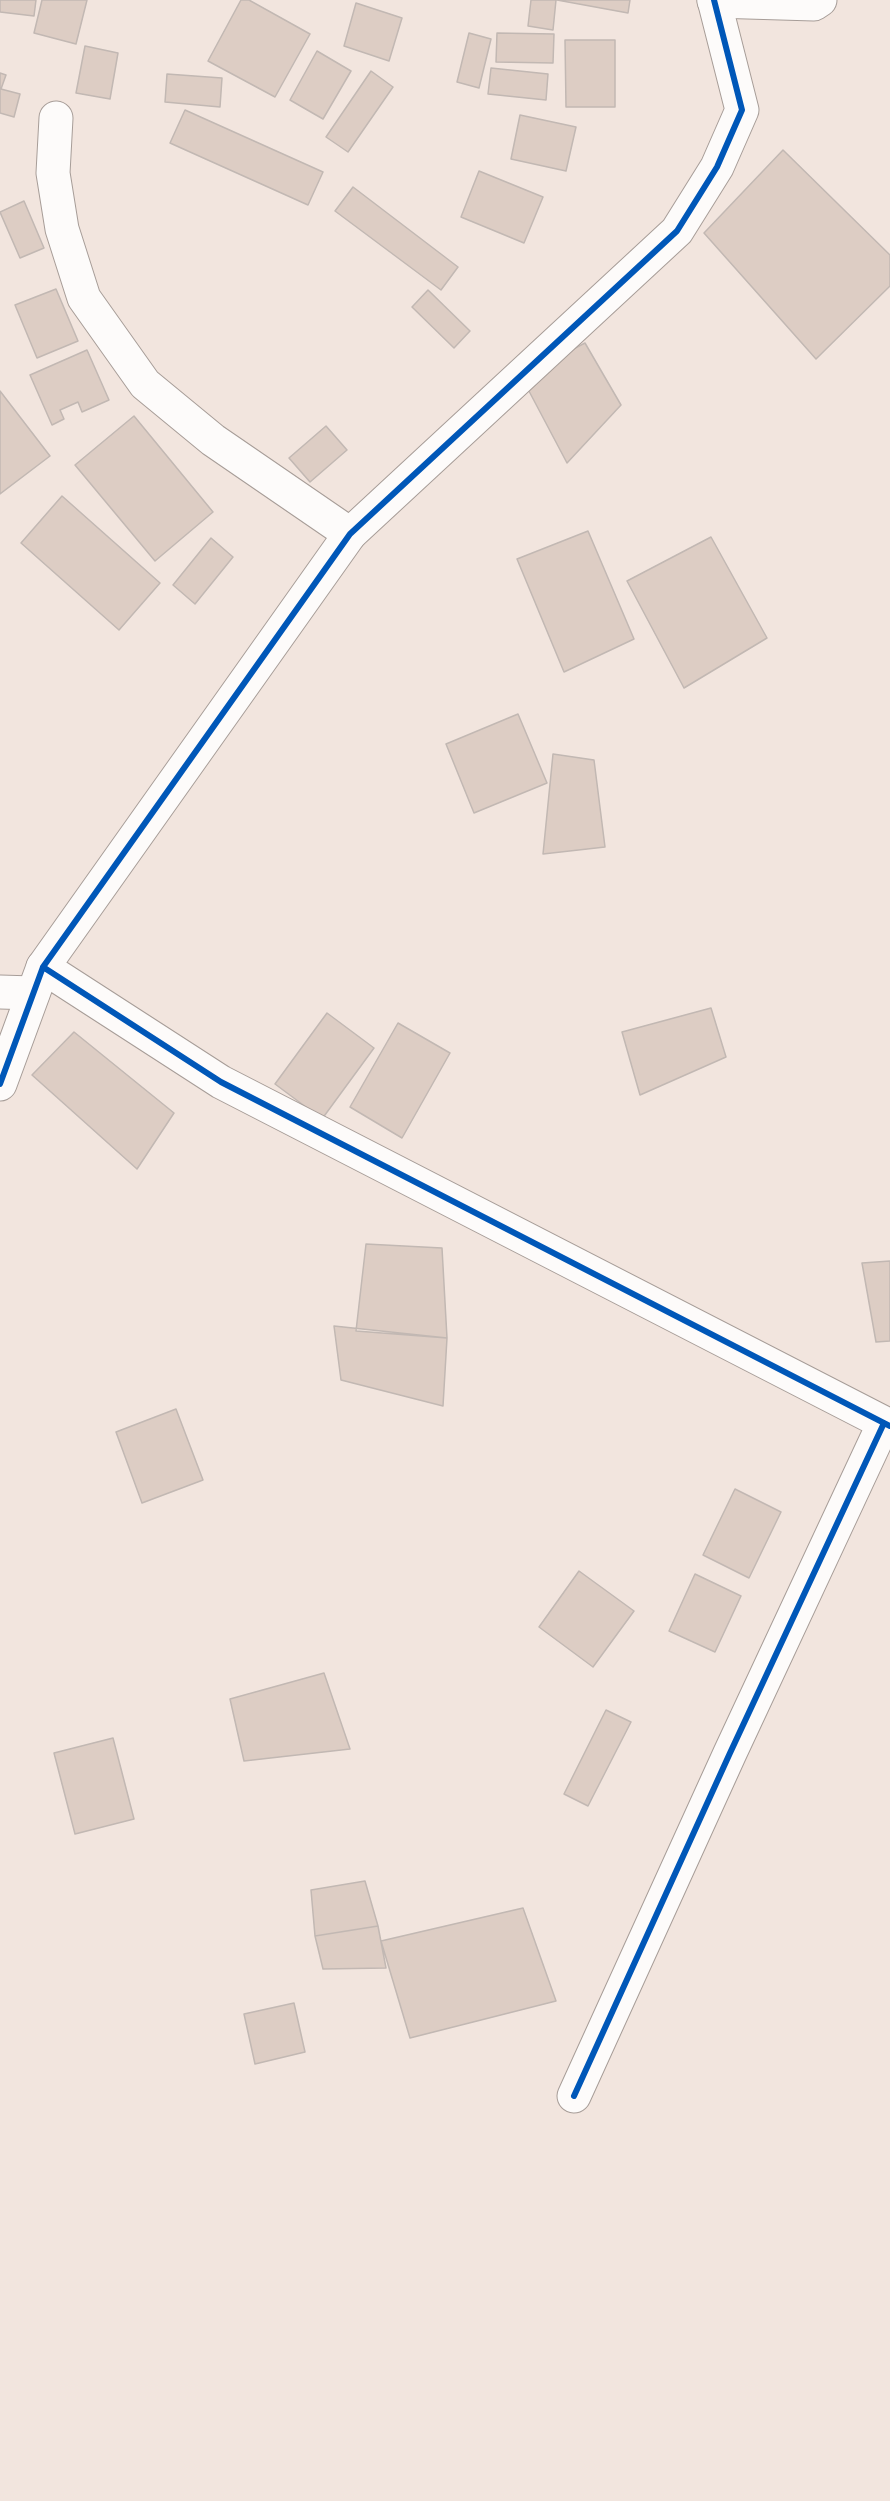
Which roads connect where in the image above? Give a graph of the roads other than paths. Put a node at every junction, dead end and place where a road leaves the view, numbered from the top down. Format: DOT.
graph roads {
  1 [pos="714,0"];
  2 [pos="820,0"];
  3 [pos="56,118"];
  4 [pos="350,534"];
  5 [pos="38,980"];
  6 [pos="0,992"];
  7 [pos="0,1084"];
  8 [pos="887,1424"];
  9 [pos="574,2096"];
  1 -- 2 [label="street"];
  1 -- 4 [label="street"];
  3 -- 4 [label="street"];
  4 -- 5 [label="street"];
  5 -- 6 [label="street"];
  5 -- 7 [label="street"];
  5 -- 8 [label="street"];
  8 -- 9 [label="street"];
}
